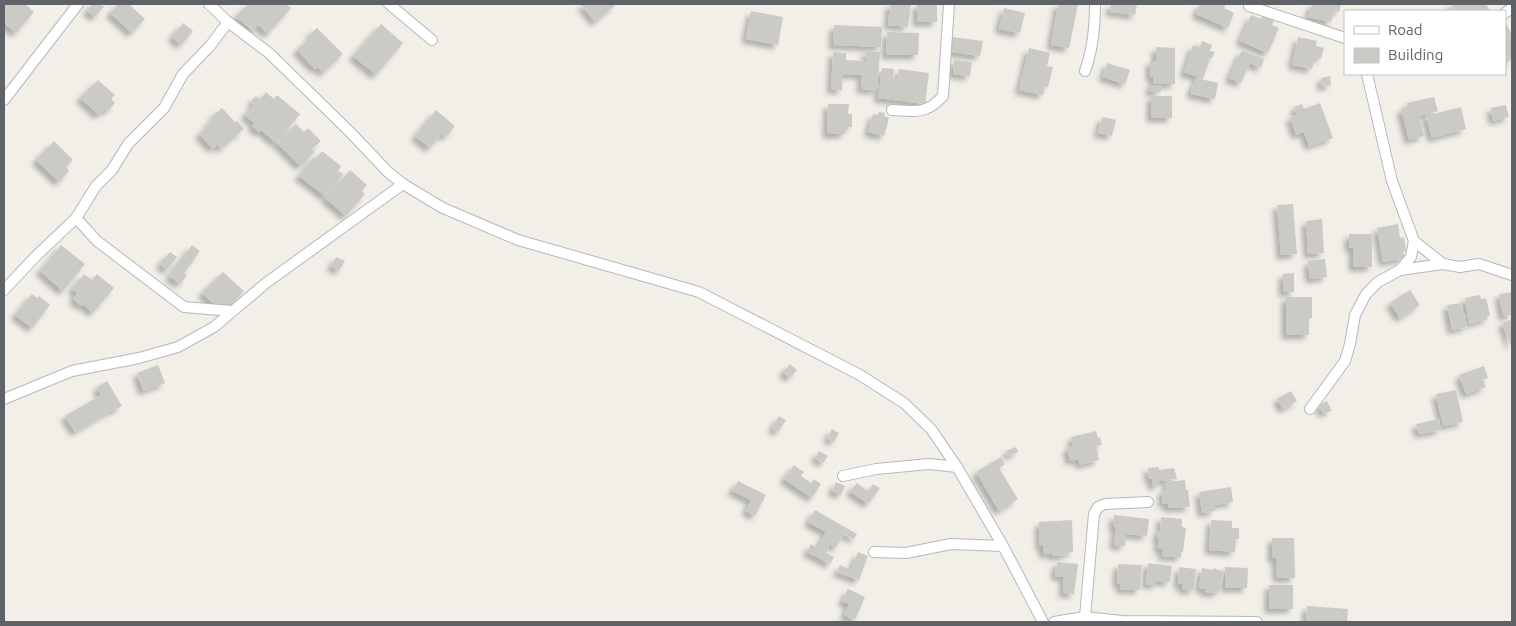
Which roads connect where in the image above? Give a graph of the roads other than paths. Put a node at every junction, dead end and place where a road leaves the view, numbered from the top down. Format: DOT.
graph roads {
  1 [pos="78,4"];
  2 [pos="210,4"];
  3 [pos="389,4"];
  4 [pos="950,4"];
  5 [pos="1096,4"];
  6 [pos="1250,4"];
  7 [pos="228,22"];
  8 [pos="1344,38"];
  9 [pos="432,40"];
  10 [pos="1085,72"];
  11 [pos="1367,75"];
  12 [pos="4,100"];
  13 [pos="892,110"];
  14 [pos="403,184"];
  15 [pos="76,218"];
  16 [pos="1414,241"];
  17 [pos="1443,264"];
  18 [pos="1400,270"];
  19 [pos="1512,275"];
  20 [pos="4,290"];
  21 [pos="232,312"];
  22 [pos="4,399"];
  23 [pos="1310,409"];
  24 [pos="957,467"];
  25 [pos="844,476"];
  26 [pos="1148,502"];
  27 [pos="1003,546"];
  28 [pos="874,552"];
  29 [pos="1085,617"];
  30 [pos="1043,622"];
  31 [pos="1054,622"];
  32 [pos="1257,622"];
  1 -- 12 [label="street"];
  2 -- 7 [label="street"];
  3 -- 9 [label="street"];
  4 -- 13 [label="street"];
  5 -- 10 [label="street"];
  6 -- 8 [label="street"];
  7 -- 14 [label="street"];
  7 -- 15 [label="street"];
  11 -- 16 [label="street"];
  14 -- 21 [label="street"];
  14 -- 24 [label="street"];
  15 -- 20 [label="street"];
  15 -- 21 [label="street"];
  16 -- 17 [label="street"];
  16 -- 18 [label="street"];
  17 -- 18 [label="street"];
  17 -- 19 [label="street"];
  18 -- 23 [label="street"];
  21 -- 22 [label="street"];
  24 -- 25 [label="street"];
  24 -- 27 [label="street"];
  26 -- 29 [label="street"];
  27 -- 28 [label="street"];
  27 -- 30 [label="street"];
  29 -- 31 [label="street"];
  29 -- 32 [label="street"];
}
